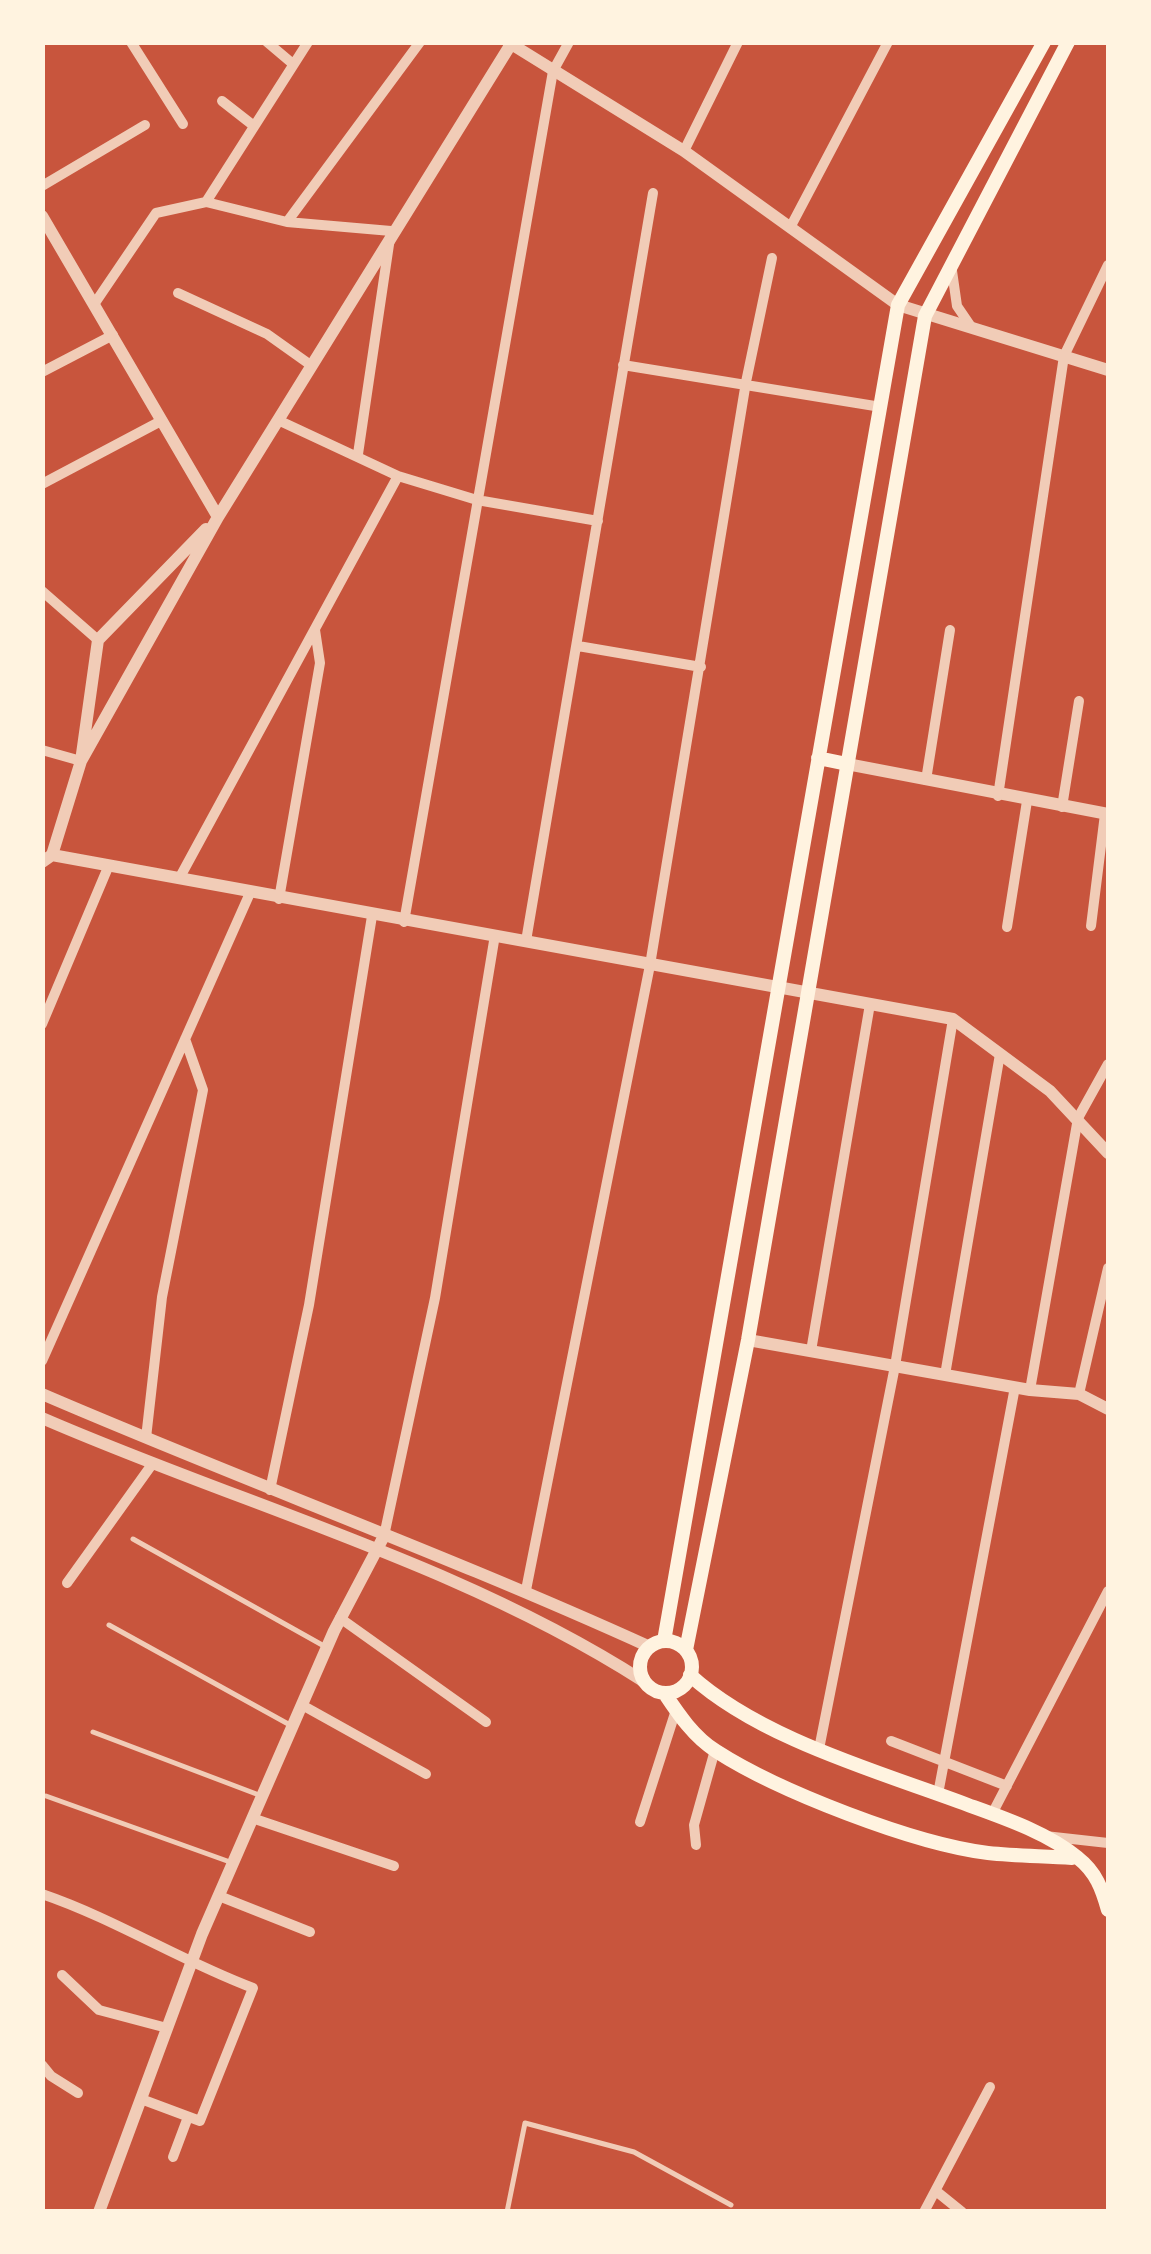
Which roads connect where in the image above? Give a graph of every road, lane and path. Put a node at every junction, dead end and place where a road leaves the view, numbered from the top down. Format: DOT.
graph roads {
  1 [pos="148,42"];
  2 [pos="267,42"];
  3 [pos="308,42"];
  4 [pos="420,42"];
  5 [pos="569,42"];
  6 [pos="738,42"];
  7 [pos="888,42"];
  8 [pos="1044,42"];
  9 [pos="1068,42"];
  10 [pos="510,43"];
  11 [pos="134,46"];
  12 [pos="293,64"];
  13 [pos="552,71"];
  14 [pos="222,101"];
  15 [pos="1012,104"];
  16 [pos="1030,114"];
  17 [pos="183,124"];
  18 [pos="145,125"];
  19 [pos="254,126"];
  20 [pos="684,151"];
  21 [pos="42,186"];
  22 [pos="653,193"];
  23 [pos="206,202"];
  24 [pos="42,216"];
  25 [pos="286,222"];
  26 [pos="792,224"];
  27 [pos="391,231"];
  28 [pos="47,234"];
  29 [pos="772,258"];
  30 [pos="952,263"];
  31 [pos="1108,265"];
  32 [pos="178,293"];
  33 [pos="95,303"];
  34 [pos="898,305"];
  35 [pos="924,316"];
  36 [pos="973,329"];
  37 [pos="113,335"];
  38 [pos="1064,356"];
  39 [pos="623,365"];
  40 [pos="312,366"];
  41 [pos="1108,370"];
  42 [pos="42,372"];
  43 [pos="746,382"];
  44 [pos="881,407"];
  45 [pos="161,421"];
  46 [pos="280,421"];
  47 [pos="358,454"];
  48 [pos="398,476"];
  49 [pos="42,484"];
  50 [pos="478,500"];
  51 [pos="218,516"];
  52 [pos="598,521"];
  53 [pos="859,530"];
  54 [pos="888,533"];
  55 [pos="42,591"];
  56 [pos="315,628"];
  57 [pos="950,630"];
  58 [pos="98,640"];
  59 [pos="578,646"];
  60 [pos="700,667"];
  61 [pos="1079,701"];
  62 [pos="42,750"];
  63 [pos="818,758"];
  64 [pos="81,760"];
  65 [pos="847,764"];
  66 [pos="926,780"];
  67 [pos="998,796"];
  68 [pos="1027,801"];
  69 [pos="1062,807"];
  70 [pos="1107,814"];
  71 [pos="46,857"];
  72 [pos="110,865"];
  73 [pos="180,877"];
  74 [pos="250,893"];
  75 [pos="279,898"];
  76 [pos="372,916"];
  77 [pos="404,922"];
  78 [pos="1092,926"];
  79 [pos="1007,927"];
  80 [pos="495,935"];
  81 [pos="526,941"];
  82 [pos="650,965"];
  83 [pos="778,988"];
  84 [pos="806,993"];
  85 [pos="870,1004"];
  86 [pos="953,1019"];
  87 [pos="42,1024"];
  88 [pos="185,1040"];
  89 [pos="1000,1054"];
  90 [pos="1108,1064"];
  91 [pos="1078,1118"];
  92 [pos="1108,1153"];
  93 [pos="739,1230"];
  94 [pos="766,1233"];
  95 [pos="1108,1268"];
  96 [pos="748,1340"];
  97 [pos="811,1351"];
  98 [pos="42,1362"];
  99 [pos="895,1366"];
  100 [pos="945,1375"];
  101 [pos="1022,1388"];
  102 [pos="42,1394"];
  103 [pos="1079,1394"];
  104 [pos="1108,1409"];
  105 [pos="42,1418"];
  106 [pos="146,1438"];
  107 [pos="153,1463"];
  108 [pos="270,1490"];
  109 [pos="384,1536"];
  110 [pos="133,1539"];
  111 [pos="377,1552"];
  112 [pos="67,1583"];
  113 [pos="526,1590"];
  114 [pos="1108,1591"];
  115 [pos="340,1618"];
  116 [pos="109,1625"];
  117 [pos="657,1644"];
  118 [pos="326,1648"];
  119 [pos="686,1650"];
  120 [pos="690,1675"];
  121 [pos="644,1681"];
  122 [pos="665,1694"];
  123 [pos="302,1706"];
  124 [pos="676,1710"];
  125 [pos="486,1722"];
  126 [pos="292,1726"];
  127 [pos="93,1732"];
  128 [pos="891,1741"];
  129 [pos="819,1748"];
  130 [pos="715,1750"];
  131 [pos="941,1760"];
  132 [pos="426,1774"];
  133 [pos="1007,1786"];
  134 [pos="938,1794"];
  135 [pos="46,1796"];
  136 [pos="262,1796"];
  137 [pos="992,1814"];
  138 [pos="252,1818"];
  139 [pos="640,1822"];
  140 [pos="1041,1836"];
  141 [pos="1108,1843"];
  142 [pos="696,1845"];
  143 [pos="1078,1858"];
  144 [pos="233,1863"];
  145 [pos="394,1866"];
  146 [pos="42,1894"];
  147 [pos="219,1896"];
  148 [pos="1108,1910"];
  149 [pos="310,1932"];
  150 [pos="190,1965"];
  151 [pos="62,1976"];
  152 [pos="167,2028"];
  153 [pos="42,2065"];
  154 [pos="990,2087"];
  155 [pos="78,2093"];
  156 [pos="141,2099"];
  157 [pos="188,2117"];
  158 [pos="172,2157"];
  159 [pos="936,2190"];
  160 [pos="730,2206"];
  161 [pos="99,2212"];
  162 [pos="508,2212"];
  163 [pos="924,2212"];
  164 [pos="962,2212"];
  1 -- 11 [label="street"];
  2 -- 12 [label="street"];
  3 -- 12 [label="street"];
  4 -- 25 [label="street"];
  5 -- 13 [label="street"];
  6 -- 20 [label="street"];
  7 -- 26 [label="street"];
  8 -- 15 [label="main road"];
  9 -- 16 [label="main road"];
  10 -- 13 [label="street"];
  10 -- 27 [label="street"];
  11 -- 17 [label="street"];
  12 -- 19 [label="street"];
  13 -- 20 [label="street"];
  13 -- 50 [label="street"];
  14 -- 19 [label="street"];
  15 -- 16 [label="main road"];
  15 -- 34 [label="main road"];
  16 -- 30 [label="main road"];
  18 -- 21 [label="street"];
  19 -- 23 [label="street"];
  20 -- 26 [label="street"];
  22 -- 39 [label="street"];
  23 -- 25 [label="street"];
  23 -- 33 [label="street"];
  24 -- 28 [label="street"];
  25 -- 27 [label="street"];
  26 -- 34 [label="street"];
  27 -- 40 [label="street"];
  27 -- 47 [label="street"];
  28 -- 33 [label="street"];
  29 -- 43 [label="street"];
  30 -- 35 [label="main road"];
  30 -- 36 [label="street"];
  31 -- 38 [label="street"];
  32 -- 40 [label="street"];
  33 -- 37 [label="street"];
  34 -- 35 [label="street"];
  34 -- 44 [label="main road"];
  35 -- 36 [label="street"];
  35 -- 54 [label="main road"];
  36 -- 38 [label="street"];
  37 -- 42 [label="street"];
  37 -- 45 [label="street"];
  38 -- 41 [label="street"];
  38 -- 67 [label="street"];
  39 -- 43 [label="street"];
  39 -- 52 [label="street"];
  40 -- 46 [label="street"];
  43 -- 44 [label="street"];
  43 -- 60 [label="street"];
  44 -- 53 [label="main road"];
  45 -- 49 [label="street"];
  45 -- 51 [label="street"];
  46 -- 47 [label="street"];
  46 -- 51 [label="street"];
  47 -- 48 [label="street"];
  48 -- 50 [label="street"];
  48 -- 56 [label="street"];
  50 -- 52 [label="street"];
  50 -- 77 [label="street"];
  51 -- 58 [label="street"];
  51 -- 64 [label="street"];
  52 -- 59 [label="street"];
  53 -- 54 [label="main road"];
  53 -- 63 [label="main road"];
  54 -- 65 [label="main road"];
  55 -- 58 [label="street"];
  56 -- 73 [label="street"];
  56 -- 75 [label="street"];
  57 -- 66 [label="street"];
  58 -- 64 [label="street"];
  59 -- 60 [label="street"];
  59 -- 81 [label="street"];
  60 -- 82 [label="street"];
  61 -- 69 [label="street"];
  62 -- 64 [label="street"];
  63 -- 65 [label="main road"];
  63 -- 83 [label="main road"];
  64 -- 71 [label="street"];
  65 -- 66 [label="street"];
  65 -- 84 [label="main road"];
  66 -- 67 [label="street"];
  67 -- 68 [label="street"];
  68 -- 69 [label="street"];
  68 -- 79 [label="street"];
  69 -- 70 [label="street"];
  70 -- 78 [label="street"];
  71 -- 72 [label="street"];
  72 -- 73 [label="street"];
  72 -- 87 [label="street"];
  73 -- 74 [label="street"];
  74 -- 75 [label="street"];
  74 -- 88 [label="street"];
  75 -- 76 [label="street"];
  76 -- 77 [label="street"];
  76 -- 108 [label="street"];
  77 -- 80 [label="street"];
  80 -- 81 [label="street"];
  80 -- 109 [label="street"];
  81 -- 82 [label="street"];
  82 -- 83 [label="street"];
  82 -- 113 [label="street"];
  83 -- 84 [label="street"];
  83 -- 93 [label="main road"];
  84 -- 85 [label="street"];
  84 -- 94 [label="main road"];
  85 -- 86 [label="street"];
  85 -- 97 [label="street"];
  86 -- 89 [label="street"];
  86 -- 99 [label="street"];
  88 -- 98 [label="street"];
  88 -- 106 [label="street"];
  89 -- 91 [label="street"];
  89 -- 100 [label="street"];
  90 -- 91 [label="street"];
  91 -- 92 [label="street"];
  91 -- 101 [label="street"];
  93 -- 94 [label="main road"];
  93 -- 117 [label="main road"];
  94 -- 96 [label="main road"];
  95 -- 103 [label="street"];
  96 -- 97 [label="street"];
  96 -- 119 [label="main road"];
  97 -- 99 [label="street"];
  99 -- 100 [label="street"];
  99 -- 129 [label="street"];
  100 -- 101 [label="street"];
  101 -- 103 [label="street"];
  101 -- 131 [label="street"];
  102 -- 106 [label="street"];
  103 -- 104 [label="street"];
  105 -- 107 [label="street"];
  106 -- 108 [label="street"];
  107 -- 111 [label="street"];
  107 -- 112 [label="street"];
  108 -- 109 [label="street"];
  109 -- 111 [label="street"];
  109 -- 113 [label="street"];
  110 -- 118 [label="lane"];
  111 -- 115 [label="street"];
  111 -- 121 [label="street"];
  113 -- 117 [label="street"];
  114 -- 133 [label="street"];
  115 -- 118 [label="street"];
  115 -- 125 [label="street"];
  116 -- 126 [label="lane"];
  117 -- 119 [label="main road"];
  117 -- 121 [label="main road"];
  118 -- 123 [label="street"];
  119 -- 120 [label="main road"];
  120 -- 122 [label="main road"];
  120 -- 129 [label="main road"];
  121 -- 122 [label="main road"];
  122 -- 124 [label="main road"];
  123 -- 126 [label="street"];
  123 -- 132 [label="street"];
  124 -- 130 [label="main road"];
  124 -- 139 [label="street"];
  126 -- 136 [label="street"];
  127 -- 136 [label="lane"];
  128 -- 131 [label="street"];
  129 -- 134 [label="main road"];
  130 -- 142 [label="street"];
  130 -- 143 [label="main road"];
  131 -- 133 [label="street"];
  131 -- 134 [label="street"];
  133 -- 137 [label="street"];
  134 -- 137 [label="main road"];
  135 -- 144 [label="lane"];
  136 -- 138 [label="street"];
  137 -- 140 [label="main road"];
  138 -- 144 [label="street"];
  138 -- 145 [label="street"];
  140 -- 141 [label="street"];
  140 -- 143 [label="main road"];
  143 -- 148 [label="main road"];
  144 -- 147 [label="street"];
  146 -- 150 [label="street"];
  147 -- 149 [label="street"];
  147 -- 150 [label="street"];
  150 -- 152 [label="street"];
  150 -- 157 [label="street"];
  151 -- 152 [label="street"];
  152 -- 156 [label="street"];
  153 -- 155 [label="street"];
  154 -- 159 [label="street"];
  156 -- 157 [label="street"];
  156 -- 161 [label="street"];
  157 -- 158 [label="street"];
  159 -- 163 [label="street"];
  159 -- 164 [label="street"];
  160 -- 162 [label="lane"];
}
